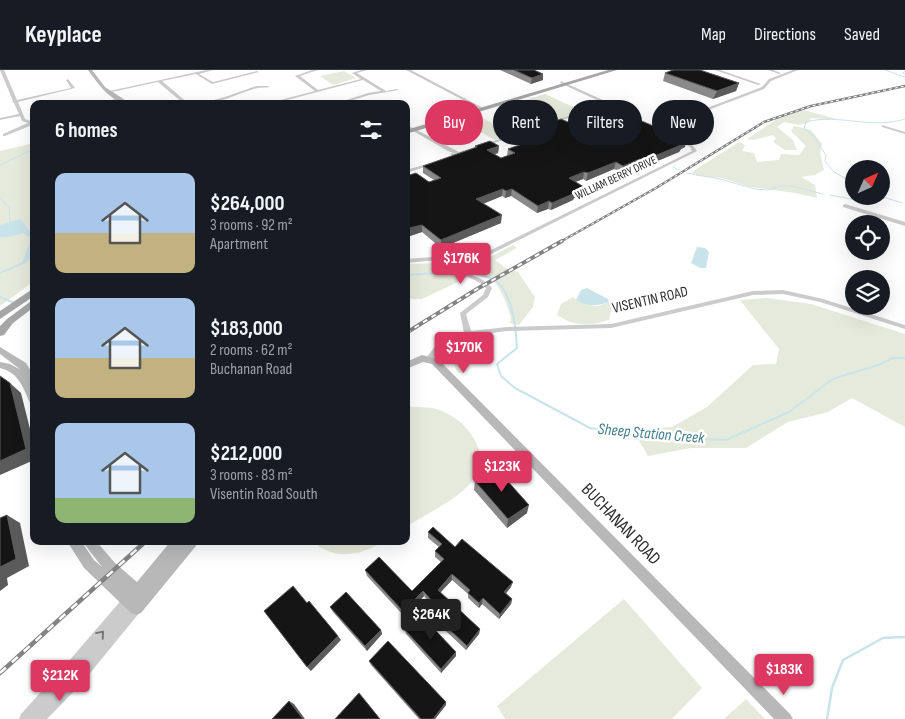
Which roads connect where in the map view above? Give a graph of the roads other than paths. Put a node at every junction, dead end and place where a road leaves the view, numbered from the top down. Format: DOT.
graph roads {
  1 [pos="2,70"];
  2 [pos="90,70"];
  3 [pos="211,70"];
  4 [pos="316,70"];
  5 [pos="365,70"];
  6 [pos="408,70"];
  7 [pos="602,70"];
  8 [pos="614,70"];
  9 [pos="717,70"];
  10 [pos="770,70"];
  11 [pos="796,70"];
  12 [pos="257,72"];
  13 [pos="196,73"];
  14 [pos="779,73"];
  15 [pos="364,79"];
  16 [pos="6,80"];
  17 [pos="68,80"];
  18 [pos="0,81"];
  19 [pos="159,81"];
  20 [pos="562,84"];
  21 [pos="759,84"];
  22 [pos="268,87"];
  23 [pos="397,90"];
  24 [pos="318,91"];
  25 [pos="107,92"];
  26 [pos="385,92"];
  27 [pos="120,98"];
  28 [pos="115,100"];
  29 [pos="123,100"];
  30 [pos="182,100"];
  31 [pos="217,100"];
  32 [pos="283,100"];
  33 [pos="349,100"];
  34 [pos="465,100"];
  35 [pos="593,100"];
  36 [pos="599,100"];
  37 [pos="14,102"];
  38 [pos="714,106"];
  39 [pos="483,107"];
  40 [pos="21,114"];
  41 [pos="0,119"];
  42 [pos="30,122"];
  43 [pos="30,124"];
  44 [pos="425,125"];
  45 [pos="425,126"];
  46 [pos="883,126"];
  47 [pos="410,130"];
  48 [pos="410,130"];
  49 [pos="410,130"];
  50 [pos="425,130"];
  51 [pos="905,133"];
  52 [pos="5,135"];
  53 [pos="423,135"];
  54 [pos="493,143"];
  55 [pos="690,145"];
  56 [pos="457,154"];
  57 [pos="447,158"];
  58 [pos="437,162"];
  59 [pos="410,171"];
  60 [pos="845,206"];
  61 [pos="905,224"];
  62 [pos="452,259"];
  63 [pos="410,261"];
  64 [pos="30,297"];
  65 [pos="30,298"];
  66 [pos="2,315"];
  67 [pos="905,327"];
  68 [pos="0,333"];
  69 [pos="468,334"];
  70 [pos="0,350"];
  71 [pos="428,359"];
  72 [pos="410,364"];
  73 [pos="0,365"];
  74 [pos="30,378"];
  75 [pos="30,388"];
  76 [pos="76,545"];
  77 [pos="91,545"];
  78 [pos="176,545"];
  79 [pos="190,545"];
  80 [pos="136,599"];
  81 [pos="26,719"];
  82 [pos="38,719"];
  83 [pos="785,719"];
  1 -- 16 [label="street"];
  2 -- 25 [label="main road"];
  3 -- 13 [label="street"];
  4 -- 24 [label="street"];
  5 -- 15 [label="street"];
  6 -- 34 [label="street"];
  7 -- 20 [label="main road"];
  8 -- 20 [label="main road"];
  9 -- 21 [label="street"];
  10 -- 14 [label="street"];
  11 -- 38 [label="street, WILLIAM BERRY DRIVE"];
  12 -- 13 [label="street"];
  13 -- 19 [label="street"];
  15 -- 24 [label="street"];
  15 -- 26 [label="street"];
  16 -- 18 [label="street"];
  16 -- 37 [label="street"];
  17 -- 37 [label="street"];
  19 -- 25 [label="street"];
  19 -- 30 [label="street"];
  20 -- 35 [label="street"];
  20 -- 36 [label="street"];
  20 -- 39 [label="main road"];
  22 -- 31 [label="street"];
  23 -- 26 [label="street"];
  24 -- 32 [label="street"];
  25 -- 27 [label="main road"];
  26 -- 33 [label="street"];
  27 -- 28 [label="street"];
  27 -- 29 [label="main road"];
  37 -- 40 [label="street"];
  40 -- 41 [label="street"];
  40 -- 42 [label="street"];
  43 -- 52 [label="street"];
  44 -- 47 [label="main road"];
  45 -- 48 [label="main road"];
  46 -- 51 [label="street"];
  49 -- 53 [label="main road"];
  50 -- 53 [label="main road"];
  53 -- 56 [label="street"];
  54 -- 56 [label="street"];
  55 -- 62 [label="street, WILLIAM BERRY DRIVE"];
  56 -- 57 [label="street"];
  58 -- 59 [label="street"];
  60 -- 61 [label="street"];
  62 -- 63 [label="street, WILLIAM BERRY DRIVE"];
  62 -- 69 [label="street"];
  64 -- 66 [label="main road"];
  65 -- 68 [label="main road"];
  67 -- 69 [label="street, VISENTIN ROAD"];
  69 -- 71 [label="street, VISENTIN ROAD"];
  70 -- 74 [label="main road"];
  71 -- 72 [label="main road, VISENTIN ROAD"];
  71 -- 83 [label="main road, BUCHANAN ROAD"];
  73 -- 75 [label="main road"];
  76 -- 80 [label="main road"];
  77 -- 80 [label="main road"];
  78 -- 80 [label="main road"];
  79 -- 80 [label="main road"];
  81 -- 80 [label="street, one-way"];
  80 -- 82 [label="street"];
}
